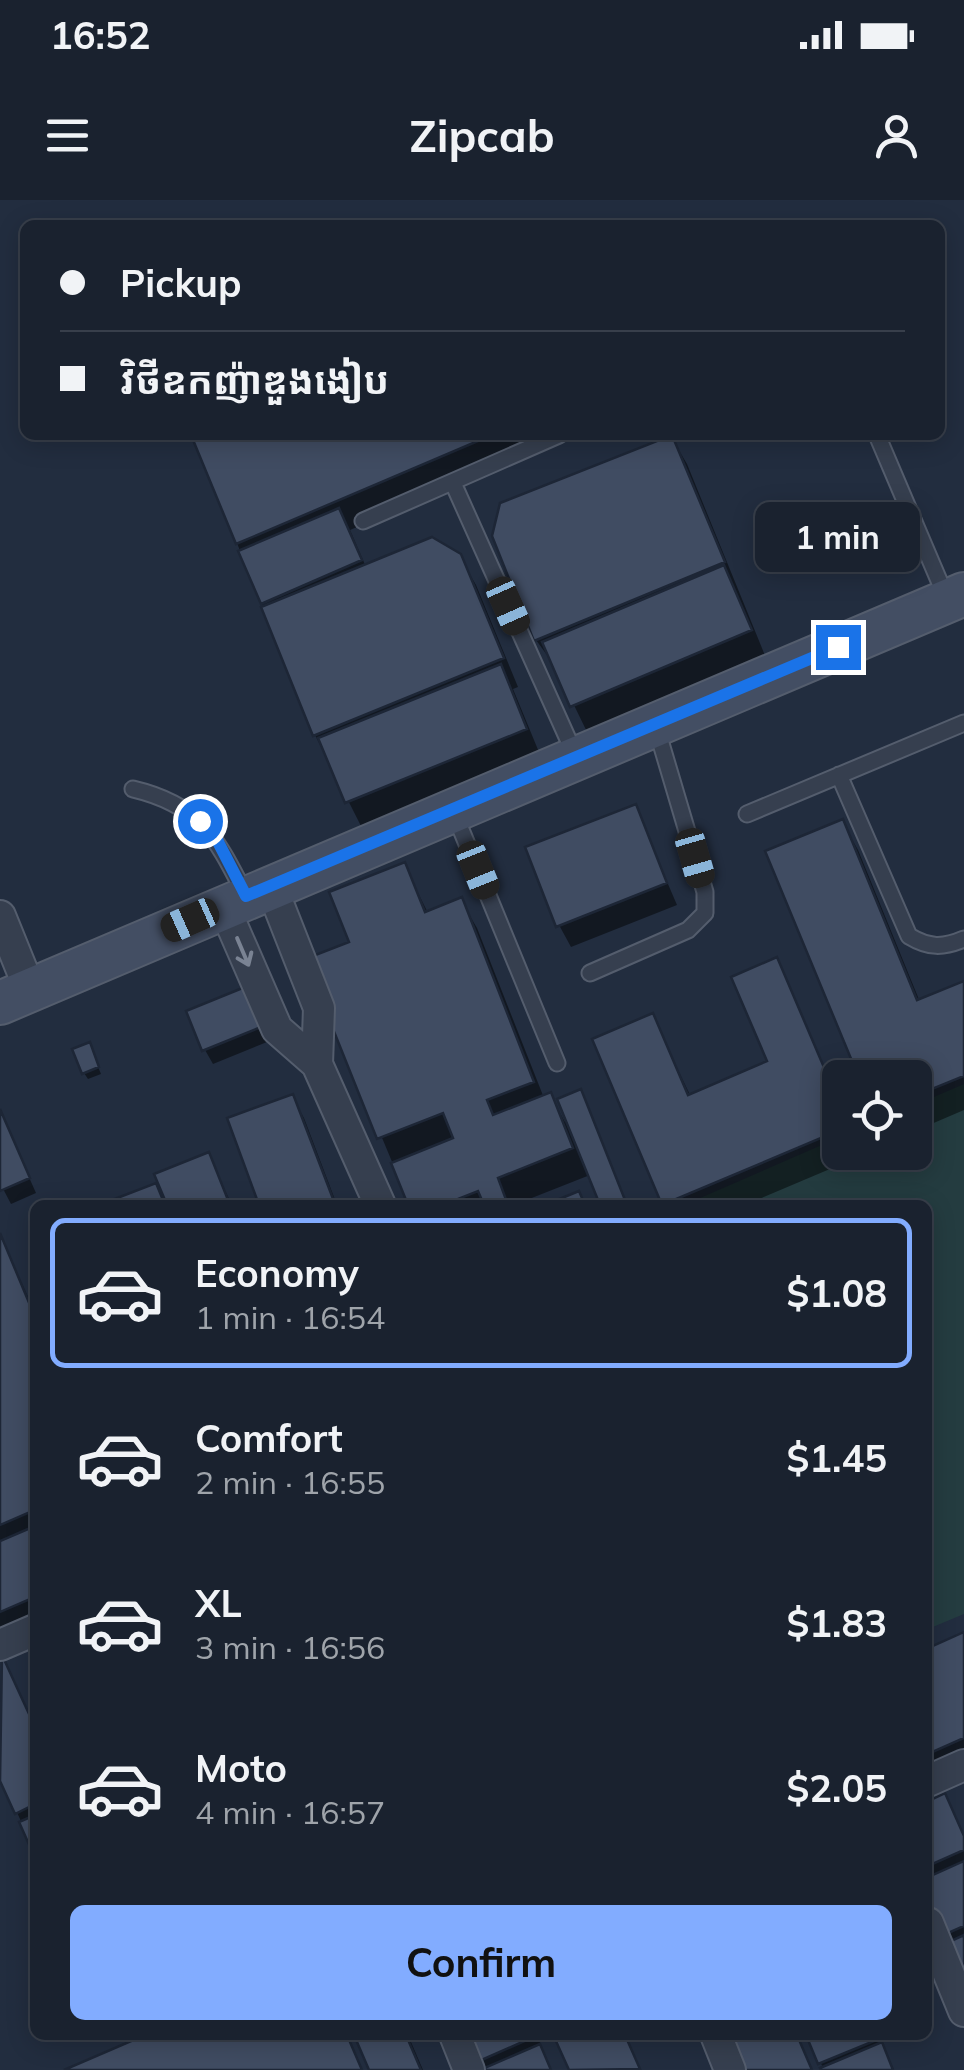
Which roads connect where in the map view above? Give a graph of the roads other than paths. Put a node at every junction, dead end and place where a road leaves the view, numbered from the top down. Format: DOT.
graph roads {
  1 [pos="548,440"];
  2 [pos="879,440"];
  3 [pos="453,483"];
  4 [pos="364,521"];
  5 [pos="956,597"];
  6 [pos="964,723"];
  7 [pos="655,725"];
  8 [pos="576,758"];
  9 [pos="839,776"];
  10 [pos="133,788"];
  11 [pos="453,811"];
  12 [pos="747,814"];
  13 [pos="247,896"];
  14 [pos="0,916"];
  15 [pos="964,939"];
  16 [pos="590,972"];
  17 [pos="15,997"];
  18 [pos="557,1063"];
  19 [pos="318,1064"];
  20 [pos="378,1200"];
  21 [pos="30,1632"];
  22 [pos="0,1646"];
  23 [pos="964,1766"];
  24 [pos="932,1779"];
  25 [pos="932,1933"];
  26 [pos="964,2010"];
  27 [pos="457,2040"];
  28 [pos="718,2040"];
  29 [pos="469,2070"];
  30 [pos="730,2070"];
  1 -- 3 [label="lane"];
  2 -- 5 [label="lane"];
  3 -- 4 [label="lane"];
  3 -- 8 [label="lane"];
  5 -- 7 [label="street"];
  6 -- 9 [label="lane"];
  7 -- 8 [label="street"];
  7 -- 16 [label="lane"];
  8 -- 11 [label="street"];
  9 -- 12 [label="lane"];
  9 -- 15 [label="lane"];
  10 -- 13 [label="lane"];
  11 -- 13 [label="street"];
  11 -- 18 [label="lane"];
  13 -- 17 [label="street"];
  13 -- 19 [label="street"];
  13 -- 19 [label="street, one-way"];
  14 -- 17 [label="street"];
  19 -- 20 [label="street"];
  21 -- 22 [label="street"];
  23 -- 24 [label="street"];
  25 -- 26 [label="street"];
  27 -- 29 [label="street"];
  28 -- 30 [label="street"];
}
